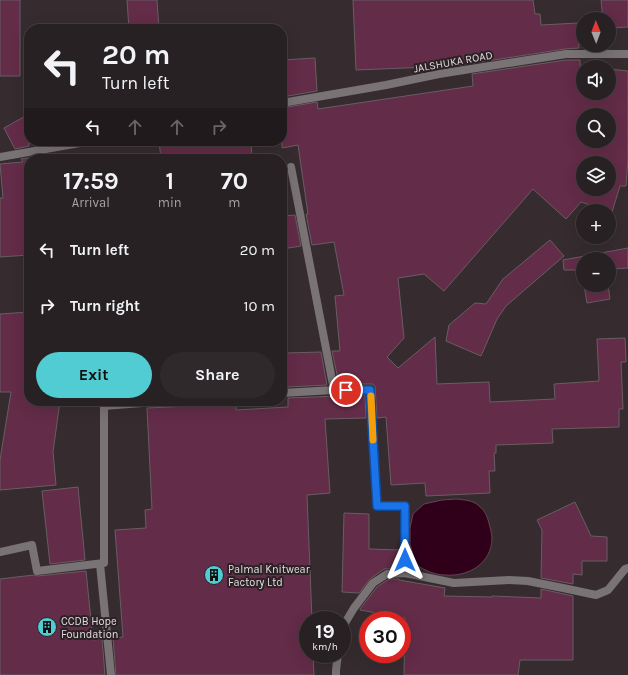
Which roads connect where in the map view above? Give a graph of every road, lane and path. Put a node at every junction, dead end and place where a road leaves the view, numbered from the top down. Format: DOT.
graph roads {
  1 [pos="628,54"];
  2 [pos="287,102"];
  3 [pos="63,146"];
  4 [pos="0,157"];
  5 [pos="291,167"];
  6 [pos="334,390"];
  7 [pos="287,393"];
  8 [pos="104,406"];
  9 [pos="0,552"];
  10 [pos="100,564"];
  11 [pos="628,568"];
  12 [pos="405,573"];
  13 [pos="351,613"];
  14 [pos="337,663"];
  15 [pos="111,675"];
  16 [pos="336,675"];
  1 -- 2 [label="street, JALSHUKA ROAD"];
  3 -- 4 [label="street"];
  5 -- 6 [label="street"];
  6 -- 7 [label="street"];
  6 -- 12 [label="street"];
  8 -- 10 [label="street"];
  9 -- 10 [label="street"];
  10 -- 15 [label="street"];
  11 -- 12 [label="street"];
  12 -- 13 [label="street"];
  14 -- 16 [label="street"];
}
